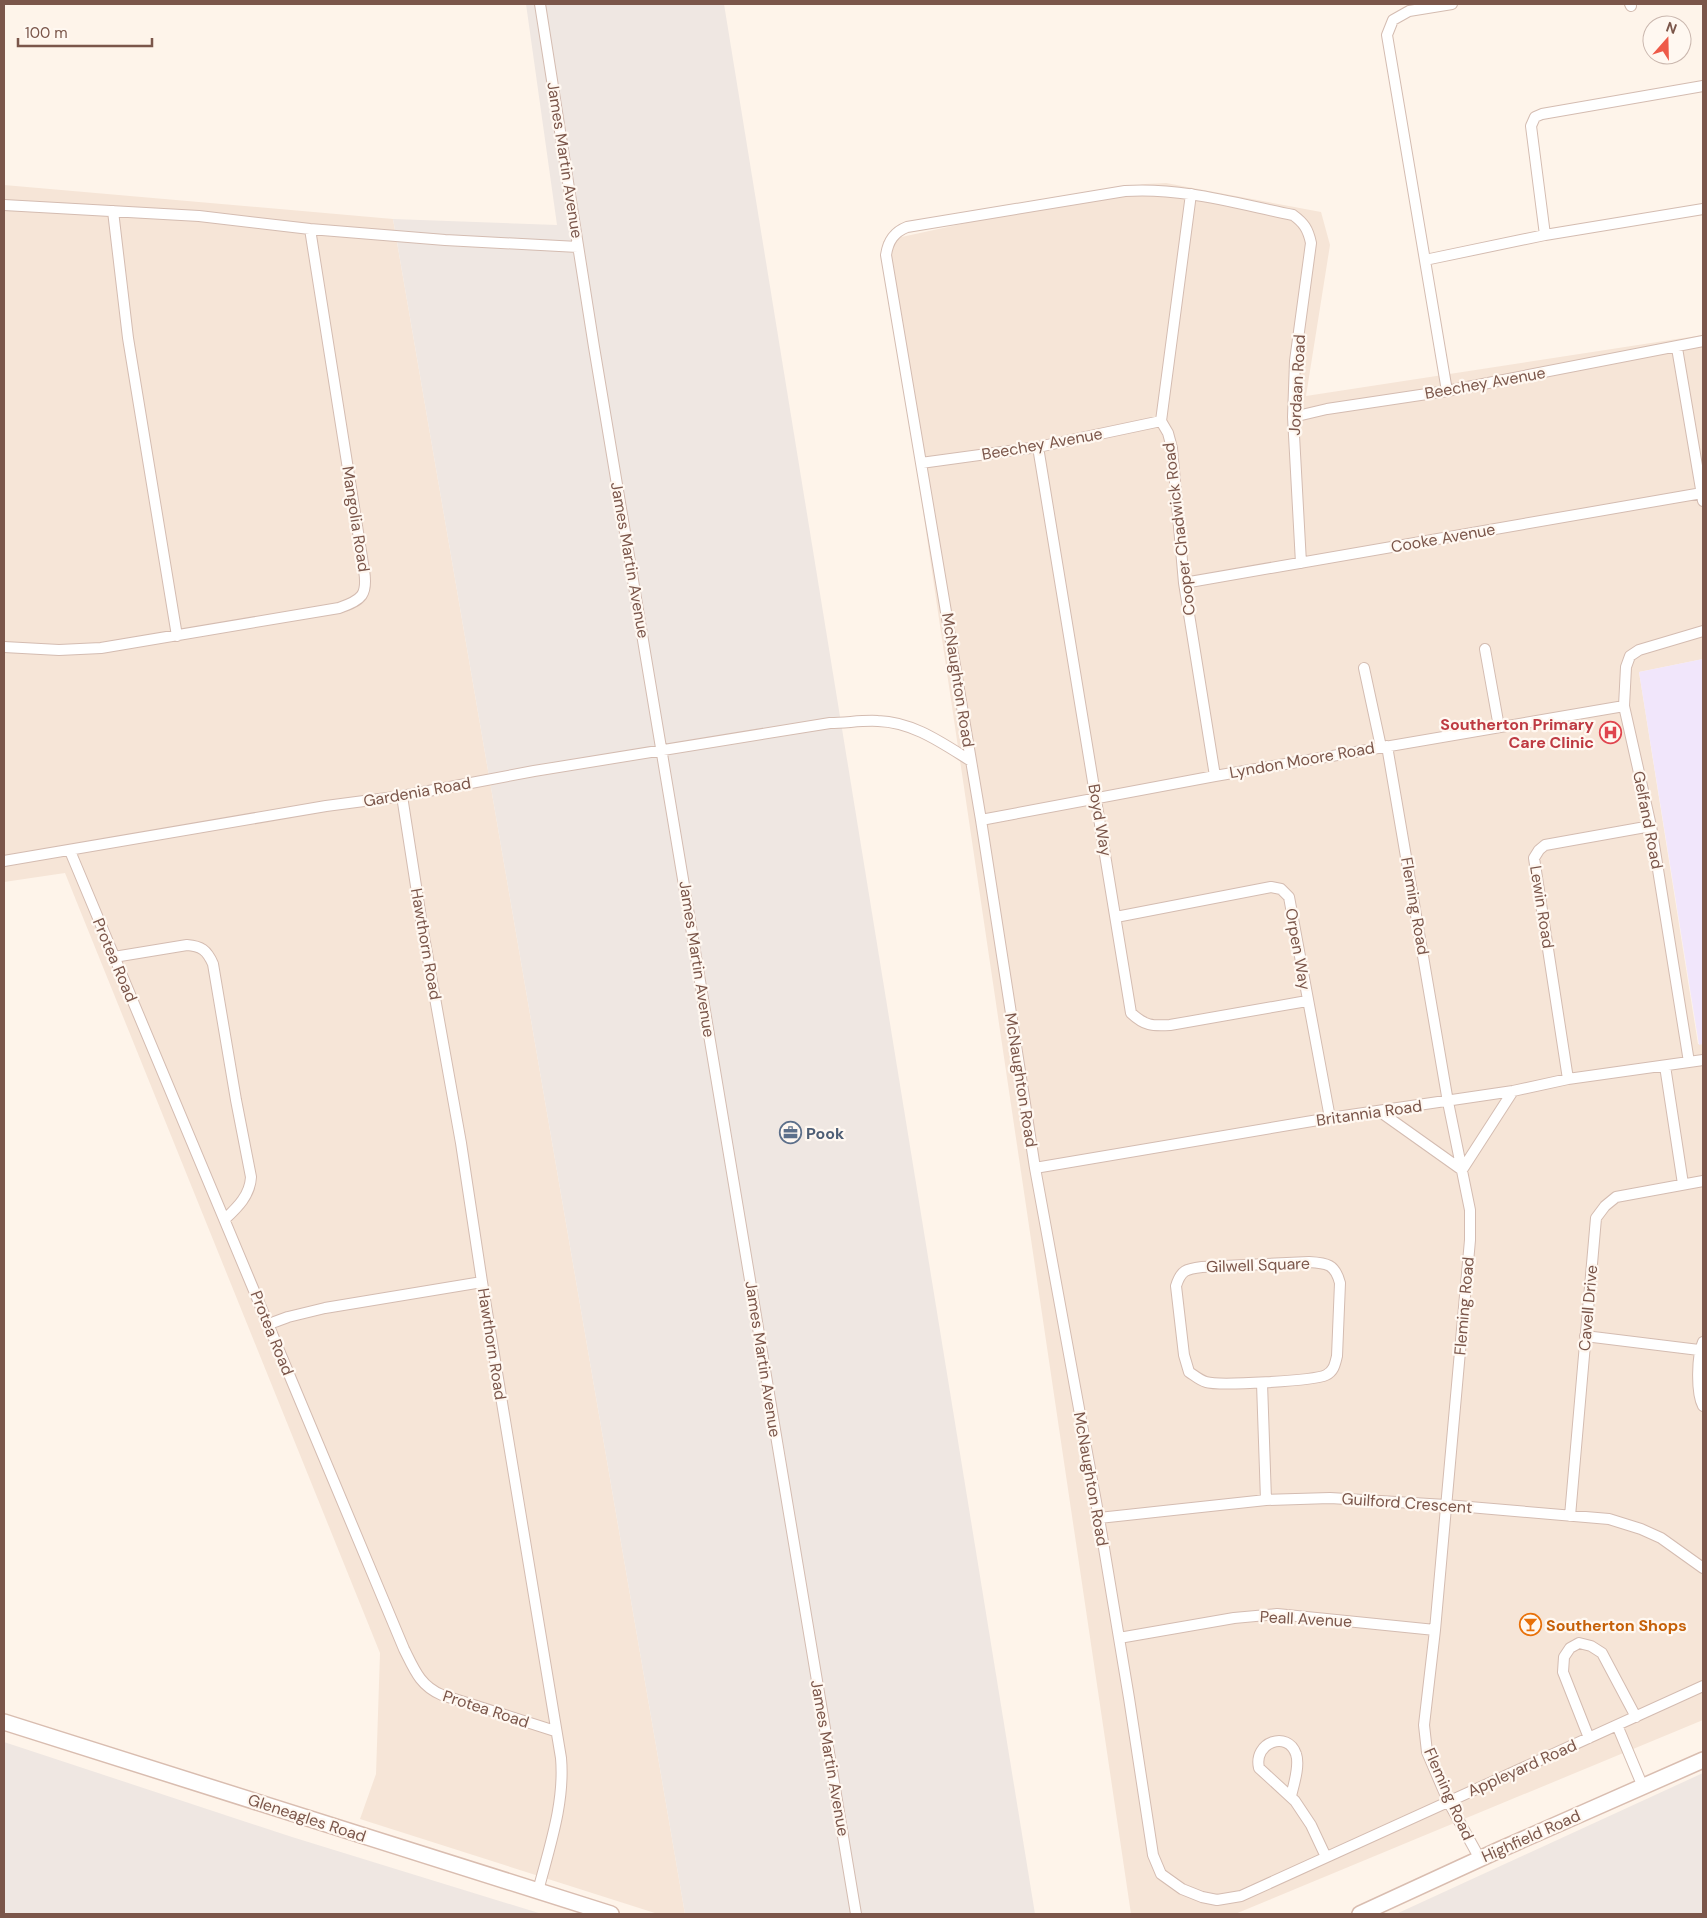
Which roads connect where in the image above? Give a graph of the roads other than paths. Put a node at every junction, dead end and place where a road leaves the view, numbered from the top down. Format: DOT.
graph roads {
  1 [pos="540,4"];
  2 [pos="1452,4"];
  3 [pos="1703,86"];
  4 [pos="1191,194"];
  5 [pos="4,205"];
  6 [pos="1703,209"];
  7 [pos="113,211"];
  8 [pos="310,229"];
  9 [pos="1545,235"];
  10 [pos="578,247"];
  11 [pos="1425,260"];
  12 [pos="1703,342"];
  13 [pos="1677,348"];
  14 [pos="1447,391"];
  15 [pos="1293,417"];
  16 [pos="1161,421"];
  17 [pos="1038,447"];
  18 [pos="921,464"];
  19 [pos="1702,497"];
  20 [pos="1301,563"];
  21 [pos="1184,582"];
  22 [pos="1703,631"];
  23 [pos="177,636"];
  24 [pos="4,647"];
  25 [pos="1485,649"];
  26 [pos="1364,668"];
  27 [pos="1624,706"];
  28 [pos="1499,727"];
  29 [pos="1384,746"];
  30 [pos="662,750"];
  31 [pos="971,761"];
  32 [pos="1215,776"];
  33 [pos="402,796"];
  34 [pos="1096,799"];
  35 [pos="981,820"];
  36 [pos="1651,826"];
  37 [pos="70,851"];
  38 [pos="4,861"];
  39 [pos="1116,917"];
  40 [pos="114,957"];
  41 [pos="1307,1001"];
  42 [pos="1703,1060"];
  43 [pos="1690,1062"];
  44 [pos="1665,1066"];
  45 [pos="1568,1079"];
  46 [pos="1514,1091"];
  47 [pos="1448,1102"];
  48 [pos="1379,1111"];
  49 [pos="1330,1118"];
  50 [pos="1035,1168"];
  51 [pos="1462,1170"];
  52 [pos="1703,1181"];
  53 [pos="1683,1184"];
  54 [pos="225,1219"];
  55 [pos="482,1282"];
  56 [pos="269,1324"];
  57 [pos="1585,1336"];
  58 [pos="1701,1346"];
  59 [pos="1262,1383"];
  60 [pos="1703,1406"];
  61 [pos="1266,1500"];
  62 [pos="1446,1505"];
  63 [pos="1570,1516"];
  64 [pos="1099,1518"];
  65 [pos="1703,1568"];
  66 [pos="1435,1630"];
  67 [pos="1118,1638"];
  68 [pos="1703,1686"];
  69 [pos="1636,1716"];
  70 [pos="4,1722"];
  71 [pos="1617,1725"];
  72 [pos="555,1731"];
  73 [pos="1589,1738"];
  74 [pos="1703,1760"];
  75 [pos="1644,1787"];
  76 [pos="1292,1796"];
  77 [pos="1448,1801"];
  78 [pos="1326,1857"];
  79 [pos="1480,1859"];
  80 [pos="538,1891"];
  81 [pos="1202,1897"];
  82 [pos="611,1914"];
  83 [pos="856,1914"];
  84 [pos="1360,1914"];
  1 -- 10 [label="street, James Martin Avenue"];
  2 -- 11 [label="street"];
  3 -- 9 [label="street"];
  4 -- 15 [label="street, Jordaan Road"];
  4 -- 16 [label="street, Cooper Chadwick Road"];
  4 -- 18 [label="street, McNaughton Road"];
  5 -- 7 [label="street"];
  6 -- 9 [label="street"];
  7 -- 8 [label="street"];
  7 -- 23 [label="street"];
  8 -- 10 [label="street"];
  8 -- 23 [label="street, Mangolia Road"];
  9 -- 11 [label="street"];
  10 -- 30 [label="street, James Martin Avenue"];
  11 -- 14 [label="street"];
  12 -- 13 [label="street, Beechey Avenue"];
  13 -- 14 [label="street, Beechey Avenue"];
  13 -- 19 [label="street"];
  14 -- 15 [label="street, Beechey Avenue"];
  15 -- 20 [label="street, Jordaan Road"];
  16 -- 17 [label="street, Beechey Avenue"];
  16 -- 21 [label="street, Cooper Chadwick Road"];
  17 -- 18 [label="street, Beechey Avenue"];
  17 -- 34 [label="street, Boyd Way"];
  18 -- 31 [label="street, McNaughton Road"];
  19 -- 20 [label="street, Cooke Avenue"];
  20 -- 21 [label="street, Cooke Avenue"];
  21 -- 32 [label="street, Cooper Chadwick Road"];
  22 -- 27 [label="street, Gelfand Road"];
  23 -- 24 [label="street, Mangolia Road"];
  25 -- 28 [label="street"];
  26 -- 29 [label="street, Fleming Road"];
  27 -- 28 [label="street, Lyndon Moore Road"];
  27 -- 36 [label="street, Gelfand Road"];
  28 -- 29 [label="street, Lyndon Moore Road"];
  29 -- 32 [label="street, Lyndon Moore Road"];
  29 -- 47 [label="street, Fleming Road"];
  30 -- 31 [label="street, Gardenia Road"];
  30 -- 33 [label="street, Gardenia Road"];
  30 -- 83 [label="street, James Martin Avenue"];
  31 -- 35 [label="street, McNaughton Road"];
  32 -- 34 [label="street, Lyndon Moore Road"];
  33 -- 37 [label="street, Gardenia Road"];
  33 -- 55 [label="street, Hawthorn Road"];
  34 -- 35 [label="street, Lyndon Moore Road"];
  34 -- 39 [label="street, Boyd Way"];
  35 -- 50 [label="street, McNaughton Road"];
  36 -- 43 [label="street, Gelfand Road"];
  36 -- 45 [label="street, Lewin Road"];
  37 -- 38 [label="street, Gardenia Road"];
  37 -- 40 [label="street, Protea Road"];
  39 -- 41 [label="street, Boyd Way"];
  39 -- 41 [label="street, Orpen Way"];
  40 -- 54 [label="street, Protea Road"];
  40 -- 54 [label="street"];
  41 -- 49 [label="street, Orpen Way"];
  42 -- 43 [label="street, Britannia Road"];
  43 -- 44 [label="street, Britannia Road"];
  44 -- 45 [label="street, Britannia Road"];
  44 -- 53 [label="street"];
  45 -- 46 [label="street, Britannia Road"];
  46 -- 47 [label="street, Britannia Road"];
  46 -- 51 [label="street"];
  47 -- 48 [label="street, Britannia Road"];
  47 -- 51 [label="street, Fleming Road"];
  48 -- 49 [label="street, Britannia Road"];
  48 -- 51 [label="street"];
  49 -- 50 [label="street, Britannia Road"];
  50 -- 64 [label="street, McNaughton Road"];
  51 -- 62 [label="street, Fleming Road"];
  52 -- 53 [label="street, Cavell Drive"];
  53 -- 57 [label="street, Cavell Drive"];
  54 -- 56 [label="street, Protea Road"];
  55 -- 56 [label="street"];
  55 -- 72 [label="street, Hawthorn Road"];
  56 -- 72 [label="street, Protea Road"];
  57 -- 58 [label="street"];
  57 -- 63 [label="street, Cavell Drive"];
  58 -- 60 [label="street"];
  59 -- 59 [label="street, Gilwell Square"];
  59 -- 61 [label="street"];
  61 -- 62 [label="street, Guilford Crescent"];
  61 -- 64 [label="street, Guilford Crescent"];
  62 -- 63 [label="street, Guilford Crescent"];
  62 -- 66 [label="street, Fleming Road"];
  63 -- 65 [label="street, Guilford Crescent"];
  64 -- 67 [label="street, McNaughton Road"];
  66 -- 67 [label="street, Peall Avenue"];
  66 -- 77 [label="street, Fleming Road"];
  67 -- 81 [label="street, McNaughton Road"];
  68 -- 69 [label="street, Appleyard Road"];
  69 -- 71 [label="street, Appleyard Road"];
  69 -- 73 [label="street"];
  70 -- 80 [label="street, Gleneagles Road"];
  71 -- 73 [label="street, Appleyard Road"];
  71 -- 75 [label="street"];
  72 -- 80 [label="street, Hawthorn Road"];
  73 -- 77 [label="street, Appleyard Road"];
  74 -- 75 [label="street, Highfield Road"];
  75 -- 79 [label="street, Highfield Road"];
  76 -- 76 [label="street"];
  76 -- 78 [label="street"];
  77 -- 78 [label="street, Appleyard Road"];
  77 -- 79 [label="street, Fleming Road"];
  78 -- 81 [label="street, Appleyard Road"];
  79 -- 84 [label="street, Highfield Road"];
  80 -- 82 [label="street, Gleneagles Road"];
}
